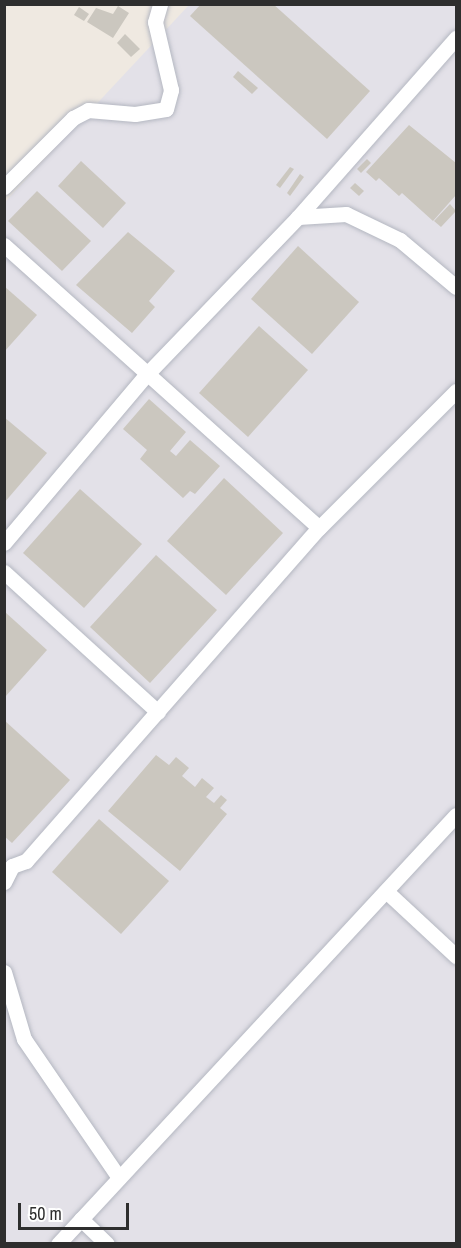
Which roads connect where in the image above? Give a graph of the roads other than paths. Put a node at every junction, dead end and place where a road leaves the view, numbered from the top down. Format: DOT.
graph roads {
  1 [pos="160,4"];
  2 [pos="456,38"];
  3 [pos="4,187"];
  4 [pos="298,217"];
  5 [pos="4,245"];
  6 [pos="456,287"];
  7 [pos="147,374"];
  8 [pos="456,391"];
  9 [pos="318,528"];
  10 [pos="4,543"];
  11 [pos="4,572"];
  12 [pos="158,712"];
  13 [pos="456,815"];
  14 [pos="8,863"];
  15 [pos="4,882"];
  16 [pos="386,891"];
  17 [pos="456,956"];
  18 [pos="4,972"];
  19 [pos="119,1178"];
  20 [pos="81,1219"];
  21 [pos="58,1244"];
  22 [pos="107,1244"];
  1 -- 3 [label="street"];
  2 -- 4 [label="street"];
  4 -- 6 [label="street"];
  4 -- 7 [label="street"];
  5 -- 7 [label="street"];
  7 -- 9 [label="street"];
  7 -- 10 [label="street"];
  8 -- 9 [label="street"];
  9 -- 12 [label="street"];
  11 -- 12 [label="street"];
  12 -- 14 [label="street"];
  13 -- 16 [label="street"];
  14 -- 15 [label="street"];
  16 -- 17 [label="street"];
  16 -- 19 [label="street"];
  18 -- 19 [label="street"];
  19 -- 20 [label="street"];
  20 -- 21 [label="street"];
  20 -- 22 [label="street"];
}
